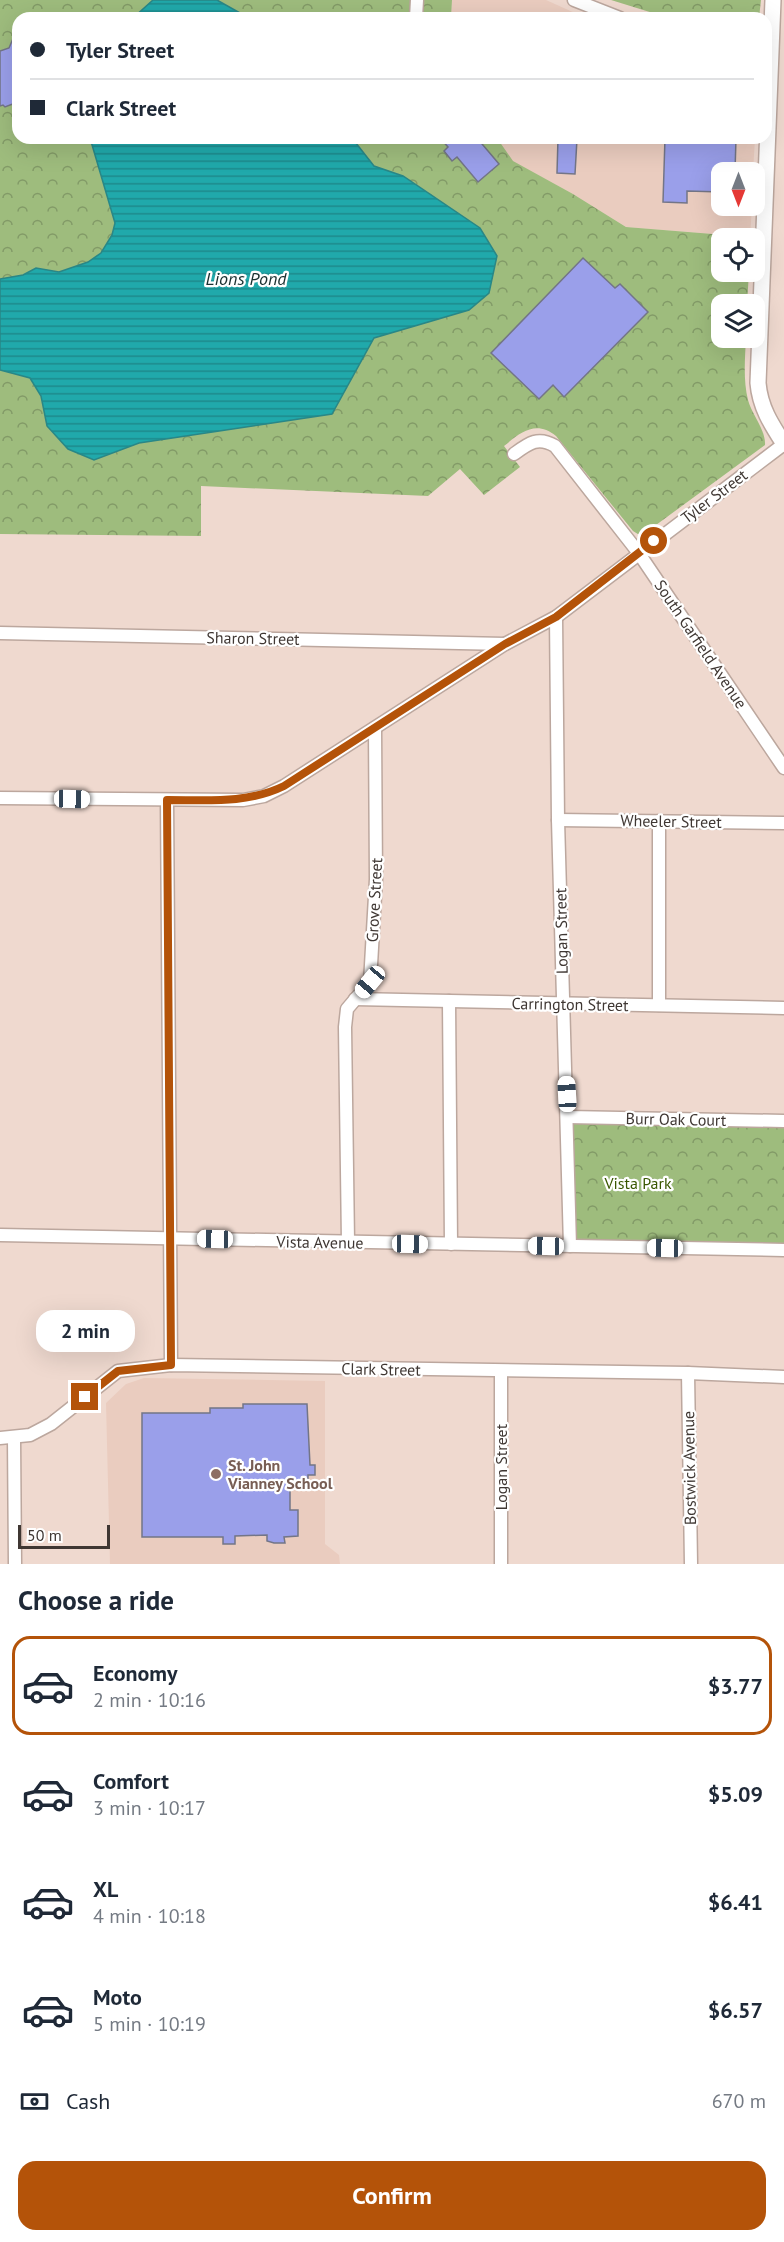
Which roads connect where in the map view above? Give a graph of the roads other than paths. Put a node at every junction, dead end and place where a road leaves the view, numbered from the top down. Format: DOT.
graph roads {
  1 [pos="574,0"];
  2 [pos="605,12"];
  3 [pos="766,144"];
  4 [pos="784,444"];
  5 [pos="514,454"];
  6 [pos="639,552"];
  7 [pos="556,617"];
  8 [pos="0,633"];
  9 [pos="505,644"];
  10 [pos="375,728"];
  11 [pos="784,768"];
  12 [pos="0,798"];
  13 [pos="167,800"];
  14 [pos="558,820"];
  15 [pos="658,821"];
  16 [pos="784,823"];
  17 [pos="355,999"];
  18 [pos="448,1001"];
  19 [pos="563,1004"];
  20 [pos="658,1005"];
  21 [pos="784,1008"];
  22 [pos="568,1117"];
  23 [pos="784,1121"];
  24 [pos="0,1235"];
  25 [pos="171,1238"];
  26 [pos="348,1242"];
  27 [pos="451,1244"];
  28 [pos="570,1246"];
  29 [pos="784,1250"];
  30 [pos="171,1365"];
  31 [pos="501,1371"];
  32 [pos="688,1373"];
  33 [pos="784,1377"];
  34 [pos="0,1438"];
  35 [pos="14,1438"];
  36 [pos="15,1564"];
  37 [pos="501,1564"];
  38 [pos="691,1564"];
  1 -- 2 [label="street"];
  3 -- 4 [label="main road"];
  4 -- 6 [label="street, Tyler Street"];
  5 -- 6 [label="street, South Garfield Avenue"];
  6 -- 7 [label="street, Tyler Street"];
  6 -- 11 [label="street, South Garfield Avenue"];
  7 -- 9 [label="street, Tyler Street"];
  7 -- 14 [label="street, Logan Street"];
  8 -- 9 [label="street, Sharon Street"];
  9 -- 10 [label="street, Tyler Street"];
  10 -- 13 [label="street, Tyler Street"];
  10 -- 17 [label="street, Grove Street"];
  12 -- 13 [label="street, Tyler Street"];
  13 -- 25 [label="street"];
  14 -- 15 [label="street, Wheeler Street"];
  14 -- 19 [label="street, Logan Street"];
  15 -- 16 [label="street, Wheeler Street"];
  15 -- 20 [label="street"];
  17 -- 18 [label="street, Carrington Street"];
  17 -- 26 [label="street, Grove Street"];
  18 -- 19 [label="street, Carrington Street"];
  18 -- 27 [label="street"];
  19 -- 20 [label="street, Carrington Street"];
  19 -- 22 [label="street, Logan Street"];
  20 -- 21 [label="street, Carrington Street"];
  22 -- 23 [label="street, Burr Oak Court"];
  22 -- 28 [label="street, Logan Street"];
  24 -- 25 [label="street, Vista Avenue"];
  25 -- 26 [label="street, Vista Avenue"];
  25 -- 30 [label="street"];
  26 -- 27 [label="street, Vista Avenue"];
  27 -- 28 [label="street, Vista Avenue"];
  28 -- 29 [label="street, Vista Avenue"];
  30 -- 31 [label="street, Clark Street"];
  30 -- 35 [label="street, Clark Street"];
  31 -- 32 [label="street, Clark Street"];
  31 -- 37 [label="street, Logan Street"];
  32 -- 33 [label="street, Clark Street"];
  32 -- 38 [label="street, Bostwick Avenue"];
  34 -- 35 [label="street, Clark Street"];
  35 -- 36 [label="street"];
}
